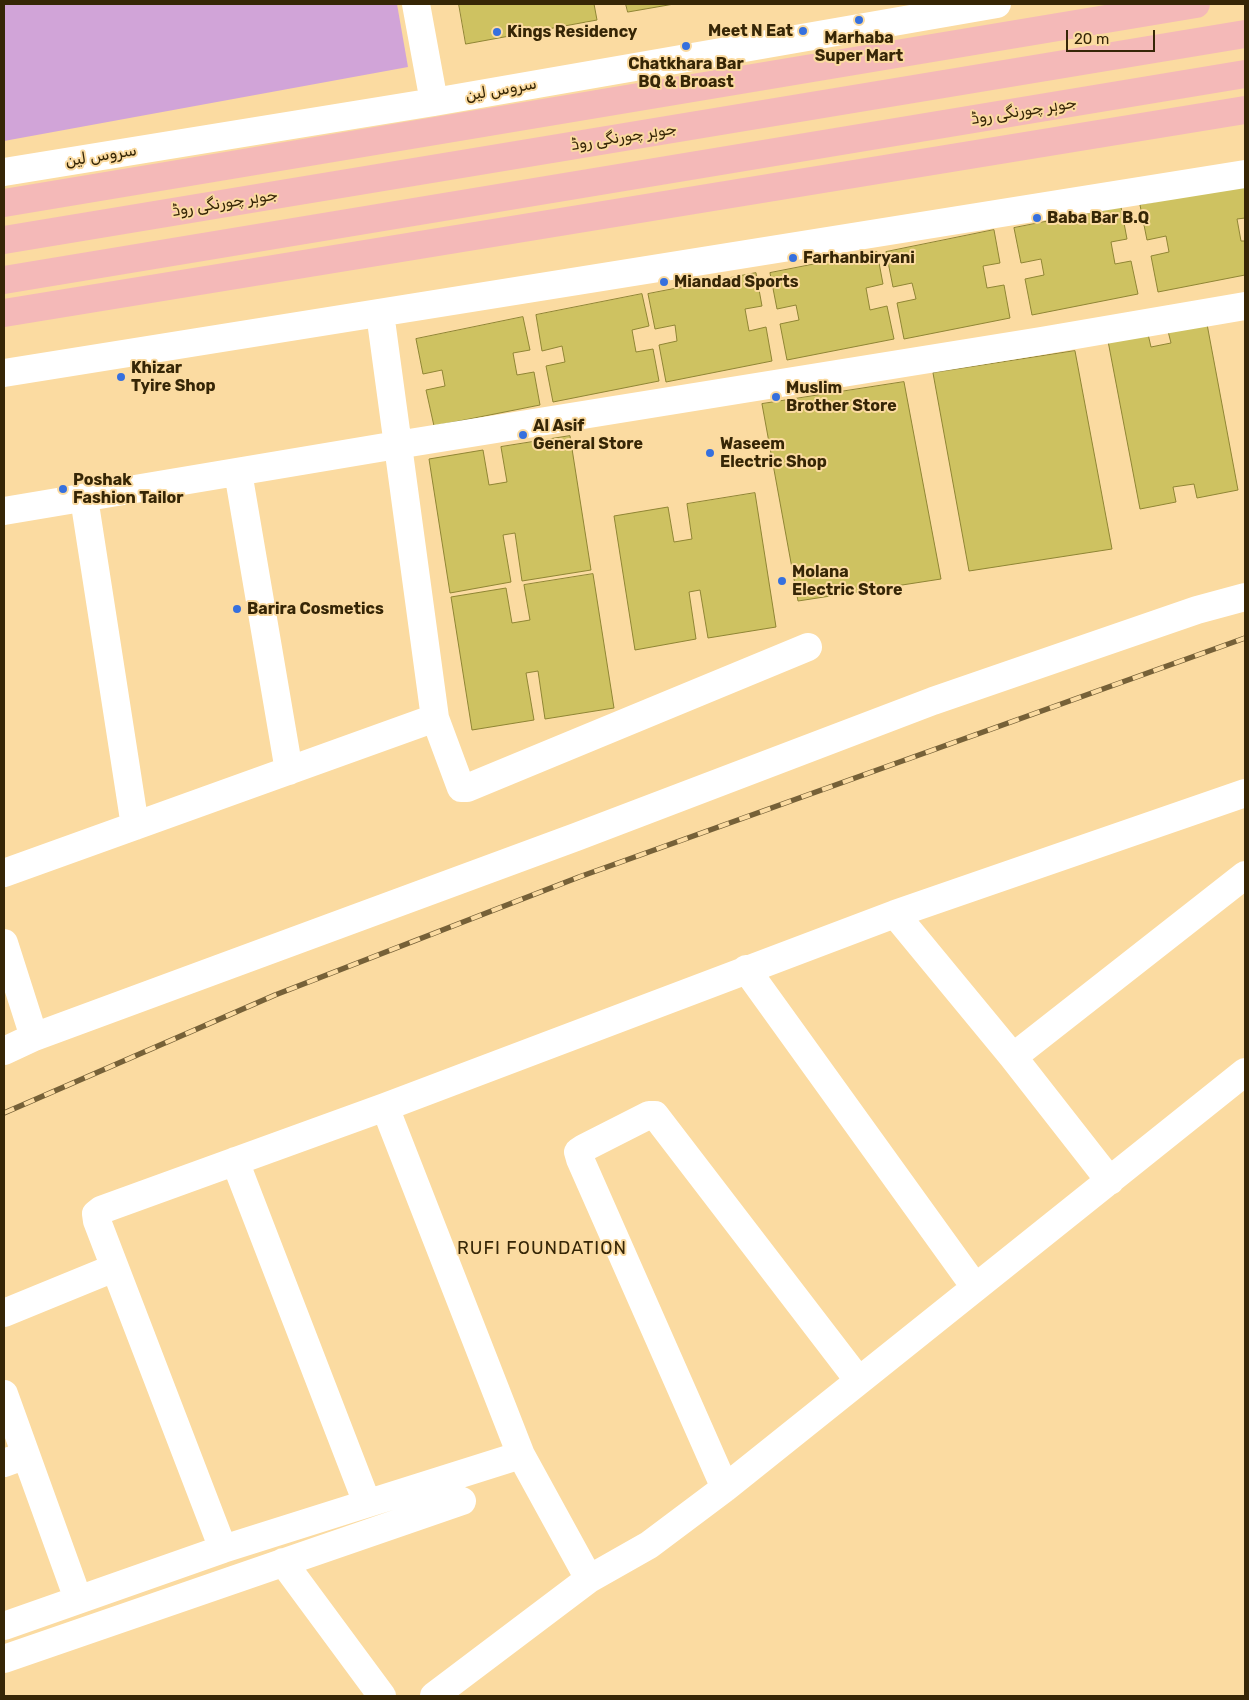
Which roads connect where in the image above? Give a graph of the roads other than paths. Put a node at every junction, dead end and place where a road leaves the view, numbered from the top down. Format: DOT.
graph roads {
  1 [pos="416,4"];
  2 [pos="997,4"];
  3 [pos="1196,4"];
  4 [pos="937,9"];
  5 [pos="1245,34"];
  6 [pos="1245,74"];
  7 [pos="434,102"];
  8 [pos="1245,110"];
  9 [pos="4,172"];
  10 [pos="1245,174"];
  11 [pos="4,203"];
  12 [pos="4,240"];
  13 [pos="4,280"];
  14 [pos="1245,306"];
  15 [pos="4,313"];
  16 [pos="380,313"];
  17 [pos="4,373"];
  18 [pos="397,445"];
  19 [pos="238,472"];
  20 [pos="84,498"];
  21 [pos="4,511"];
  22 [pos="1245,597"];
  23 [pos="808,647"];
  24 [pos="435,718"];
  25 [pos="289,771"];
  26 [pos="1245,793"];
  27 [pos="135,826"];
  28 [pos="4,874"];
  29 [pos="1245,875"];
  30 [pos="895,914"];
  31 [pos="4,943"];
  32 [pos="746,969"];
  33 [pos="34,1037"];
  34 [pos="4,1051"];
  35 [pos="1013,1057"];
  36 [pos="1245,1072"];
  37 [pos="385,1107"];
  38 [pos="235,1162"];
  39 [pos="1110,1181"];
  40 [pos="114,1268"];
  41 [pos="975,1287"];
  42 [pos="4,1313"];
  43 [pos="859,1380"];
  44 [pos="4,1394"];
  45 [pos="521,1455"];
  46 [pos="15,1459"];
  47 [pos="725,1488"];
  48 [pos="462,1501"];
  49 [pos="368,1503"];
  50 [pos="223,1549"];
  51 [pos="283,1562"];
  52 [pos="589,1579"];
  53 [pos="78,1599"];
  54 [pos="4,1626"];
  55 [pos="4,1659"];
  56 [pos="373,1694"];
  57 [pos="434,1696"];
  1 -- 7 [label="street"];
  2 -- 4 [label="street, سروس لین"];
  3 -- 11 [label="main road"];
  4 -- 7 [label="street, سروس لین"];
  5 -- 12 [label="main road, جوہر چورنگی روڈ"];
  6 -- 13 [label="main road, جوہر چورنگی روڈ"];
  7 -- 9 [label="street, سروس لین"];
  8 -- 15 [label="main road"];
  10 -- 16 [label="street"];
  14 -- 18 [label="street"];
  16 -- 17 [label="street"];
  16 -- 18 [label="street"];
  18 -- 19 [label="street"];
  18 -- 24 [label="street"];
  19 -- 20 [label="street"];
  19 -- 25 [label="street"];
  20 -- 21 [label="street"];
  20 -- 27 [label="street"];
  22 -- 33 [label="street"];
  23 -- 24 [label="street"];
  24 -- 25 [label="street"];
  25 -- 27 [label="street"];
  26 -- 30 [label="street"];
  27 -- 28 [label="street"];
  29 -- 35 [label="street"];
  30 -- 32 [label="street"];
  30 -- 35 [label="street"];
  31 -- 33 [label="street"];
  32 -- 37 [label="street"];
  32 -- 41 [label="street"];
  33 -- 34 [label="street"];
  35 -- 39 [label="street"];
  36 -- 39 [label="street"];
  37 -- 38 [label="street"];
  37 -- 45 [label="street"];
  38 -- 40 [label="street"];
  38 -- 49 [label="street"];
  39 -- 41 [label="street"];
  40 -- 42 [label="street"];
  40 -- 50 [label="street"];
  41 -- 43 [label="street"];
  43 -- 47 [label="street"];
  43 -- 47 [label="street"];
  44 -- 46 [label="street"];
  45 -- 49 [label="street"];
  45 -- 52 [label="street"];
  46 -- 53 [label="street"];
  47 -- 52 [label="street"];
  48 -- 51 [label="street"];
  49 -- 50 [label="street"];
  50 -- 53 [label="street"];
  51 -- 55 [label="street"];
  51 -- 56 [label="street"];
  52 -- 57 [label="street"];
  53 -- 54 [label="street"];
}
